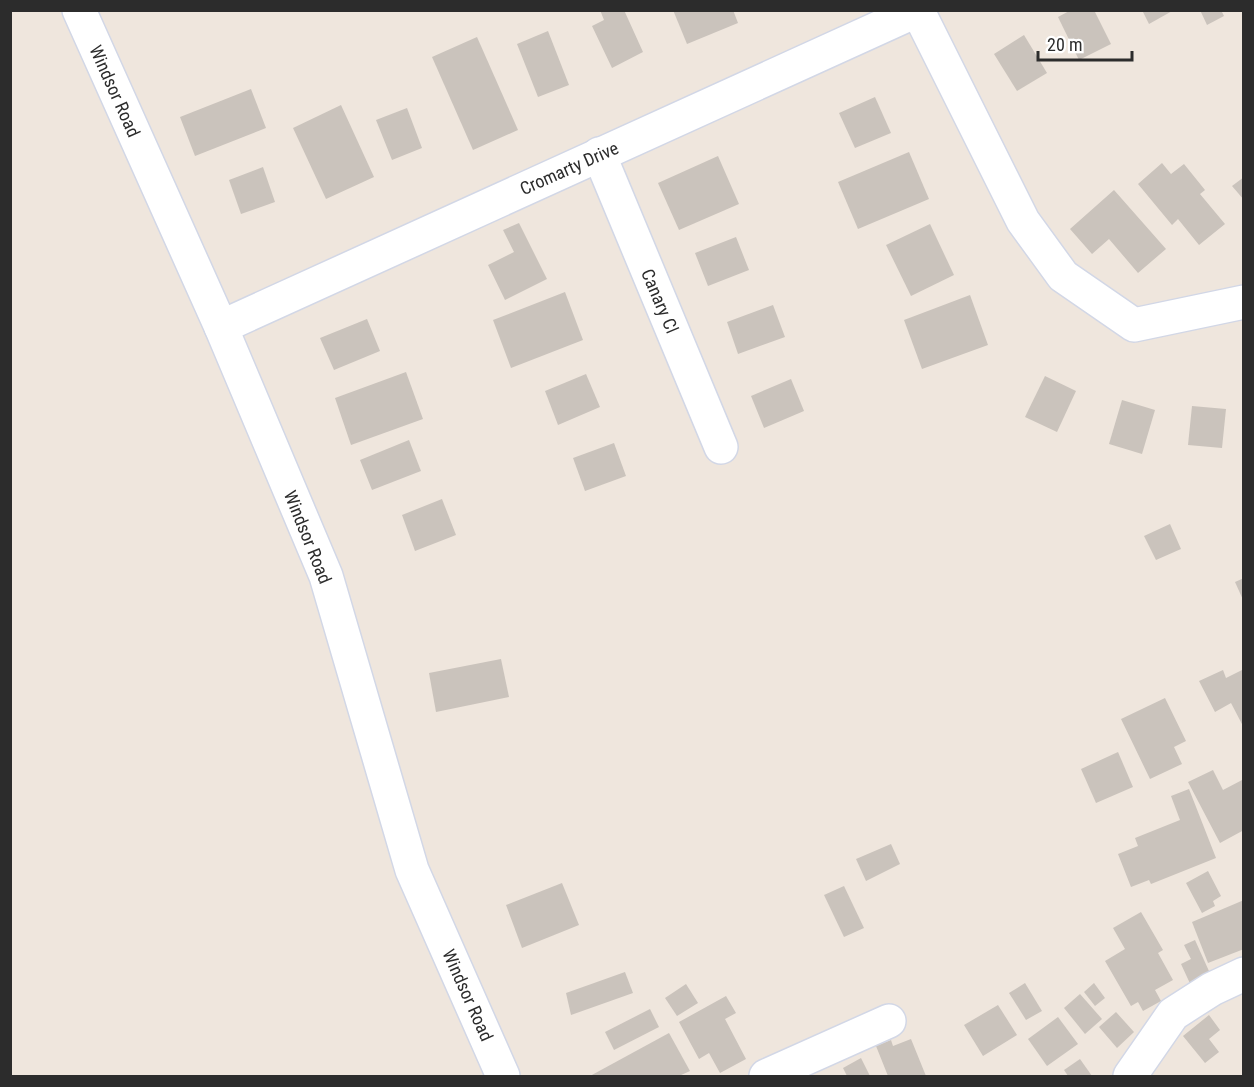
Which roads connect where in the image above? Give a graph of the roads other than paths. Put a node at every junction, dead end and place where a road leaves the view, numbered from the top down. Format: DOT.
graph roads {
  1 [pos="79,10"];
  2 [pos="918,11"];
  3 [pos="599,154"];
  4 [pos="1244,302"];
  5 [pos="221,327"];
  6 [pos="721,447"];
  7 [pos="1244,974"];
  8 [pos="889,1021"];
  9 [pos="503,1077"];
  10 [pos="766,1077"];
  11 [pos="1130,1077"];
  1 -- 5 [label="street, Windsor Road"];
  2 -- 3 [label="street, Cromarty Drive"];
  2 -- 4 [label="street"];
  3 -- 5 [label="street, Cromarty Drive"];
  3 -- 6 [label="street, Canary Cl"];
  5 -- 9 [label="street, Windsor Road"];
  7 -- 11 [label="street"];
  8 -- 10 [label="street"];
}
